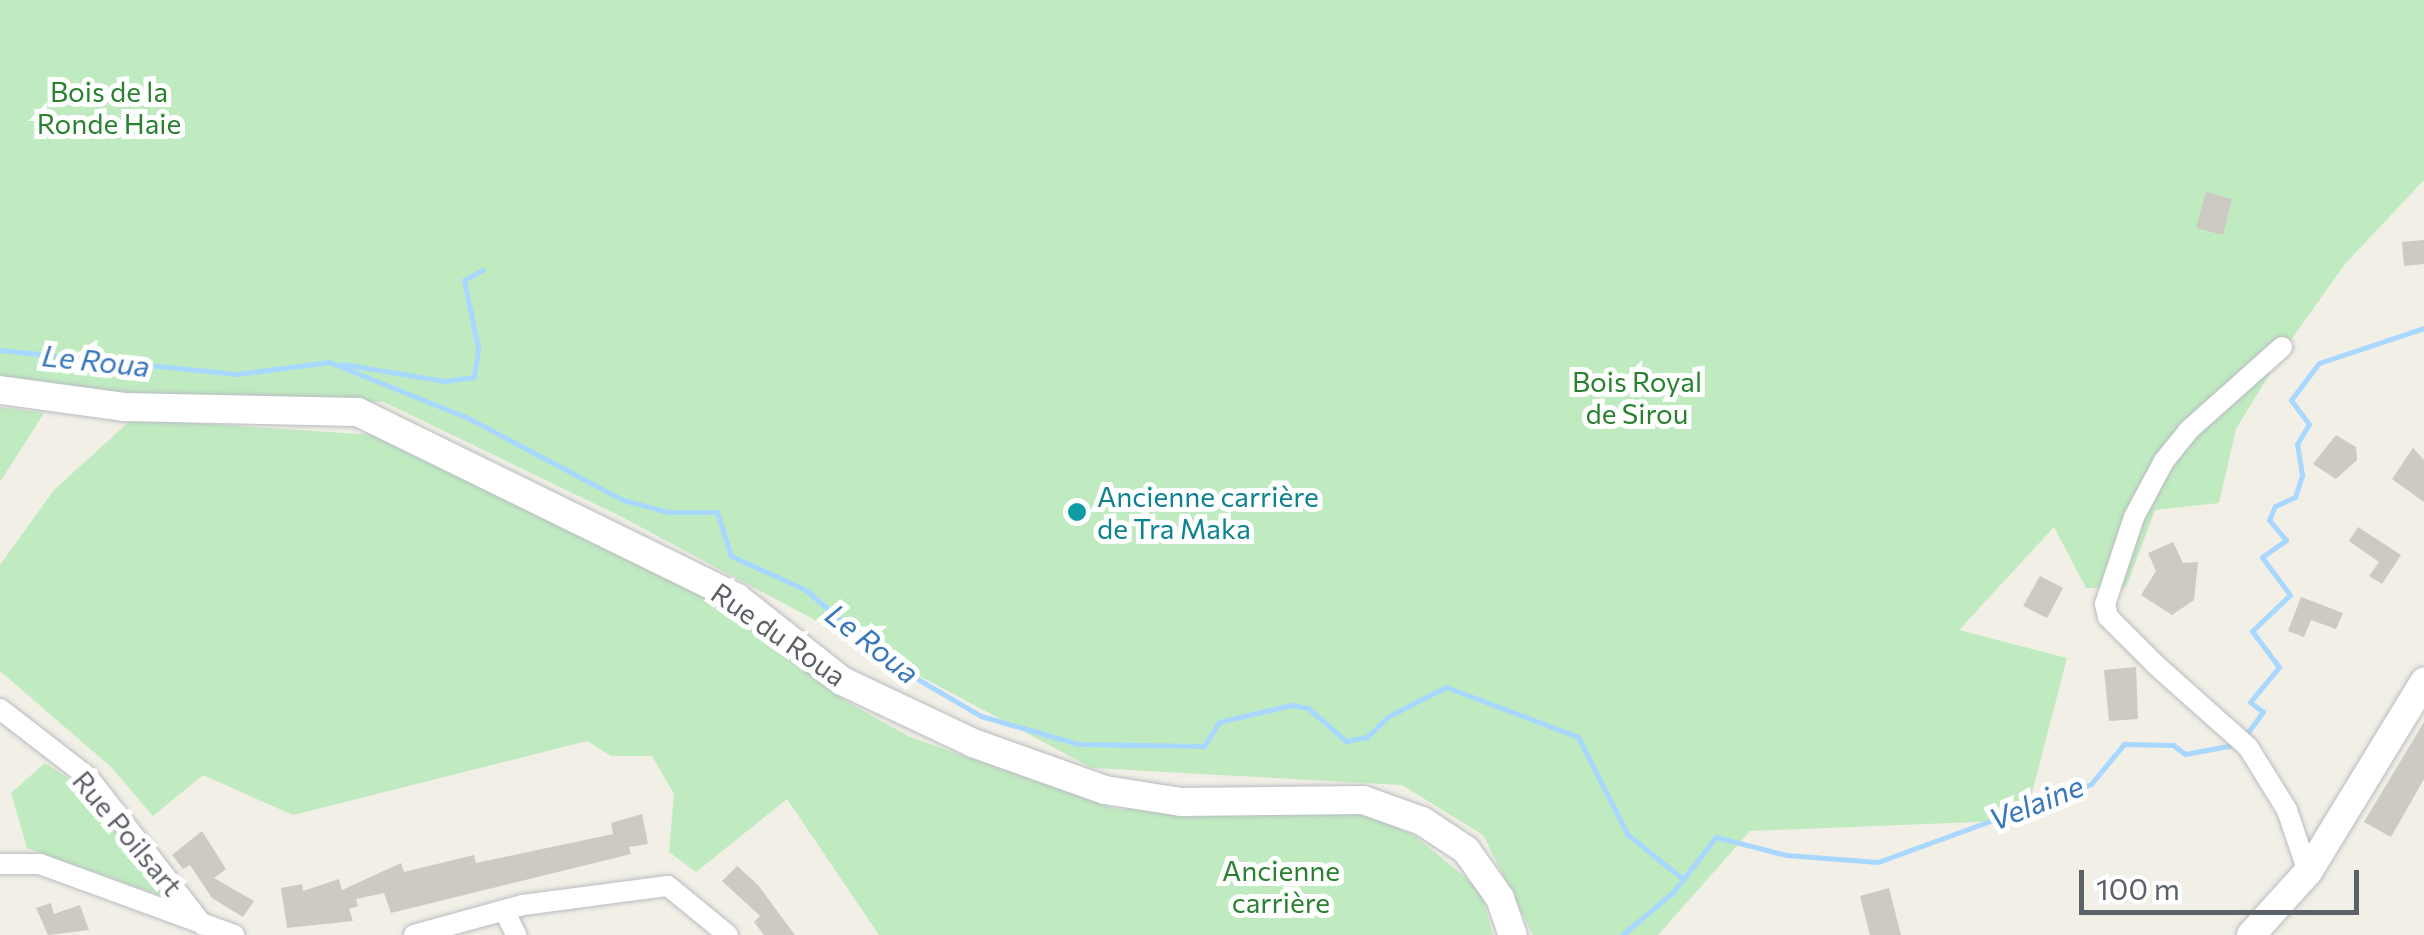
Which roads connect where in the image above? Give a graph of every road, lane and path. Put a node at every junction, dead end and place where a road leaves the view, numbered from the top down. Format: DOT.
graph roads {
  1 [pos="2282,347"];
  2 [pos="0,390"];
  3 [pos="2424,682"];
  4 [pos="0,709"];
  5 [pos="0,864"];
  6 [pos="2308,872"];
  7 [pos="504,910"];
  8 [pos="203,925"];
  9 [pos="234,935"];
  10 [pos="414,935"];
  11 [pos="516,935"];
  12 [pos="728,935"];
  13 [pos="1512,935"];
  14 [pos="2251,935"];
  1 -- 6 [label="street"];
  2 -- 13 [label="street, Rue du Roua"];
  3 -- 6 [label="street"];
  4 -- 8 [label="street, Rue Poilsart"];
  5 -- 8 [label="street"];
  6 -- 14 [label="street"];
  7 -- 10 [label="street"];
  7 -- 11 [label="street"];
  7 -- 12 [label="street"];
  8 -- 9 [label="street"];
}
